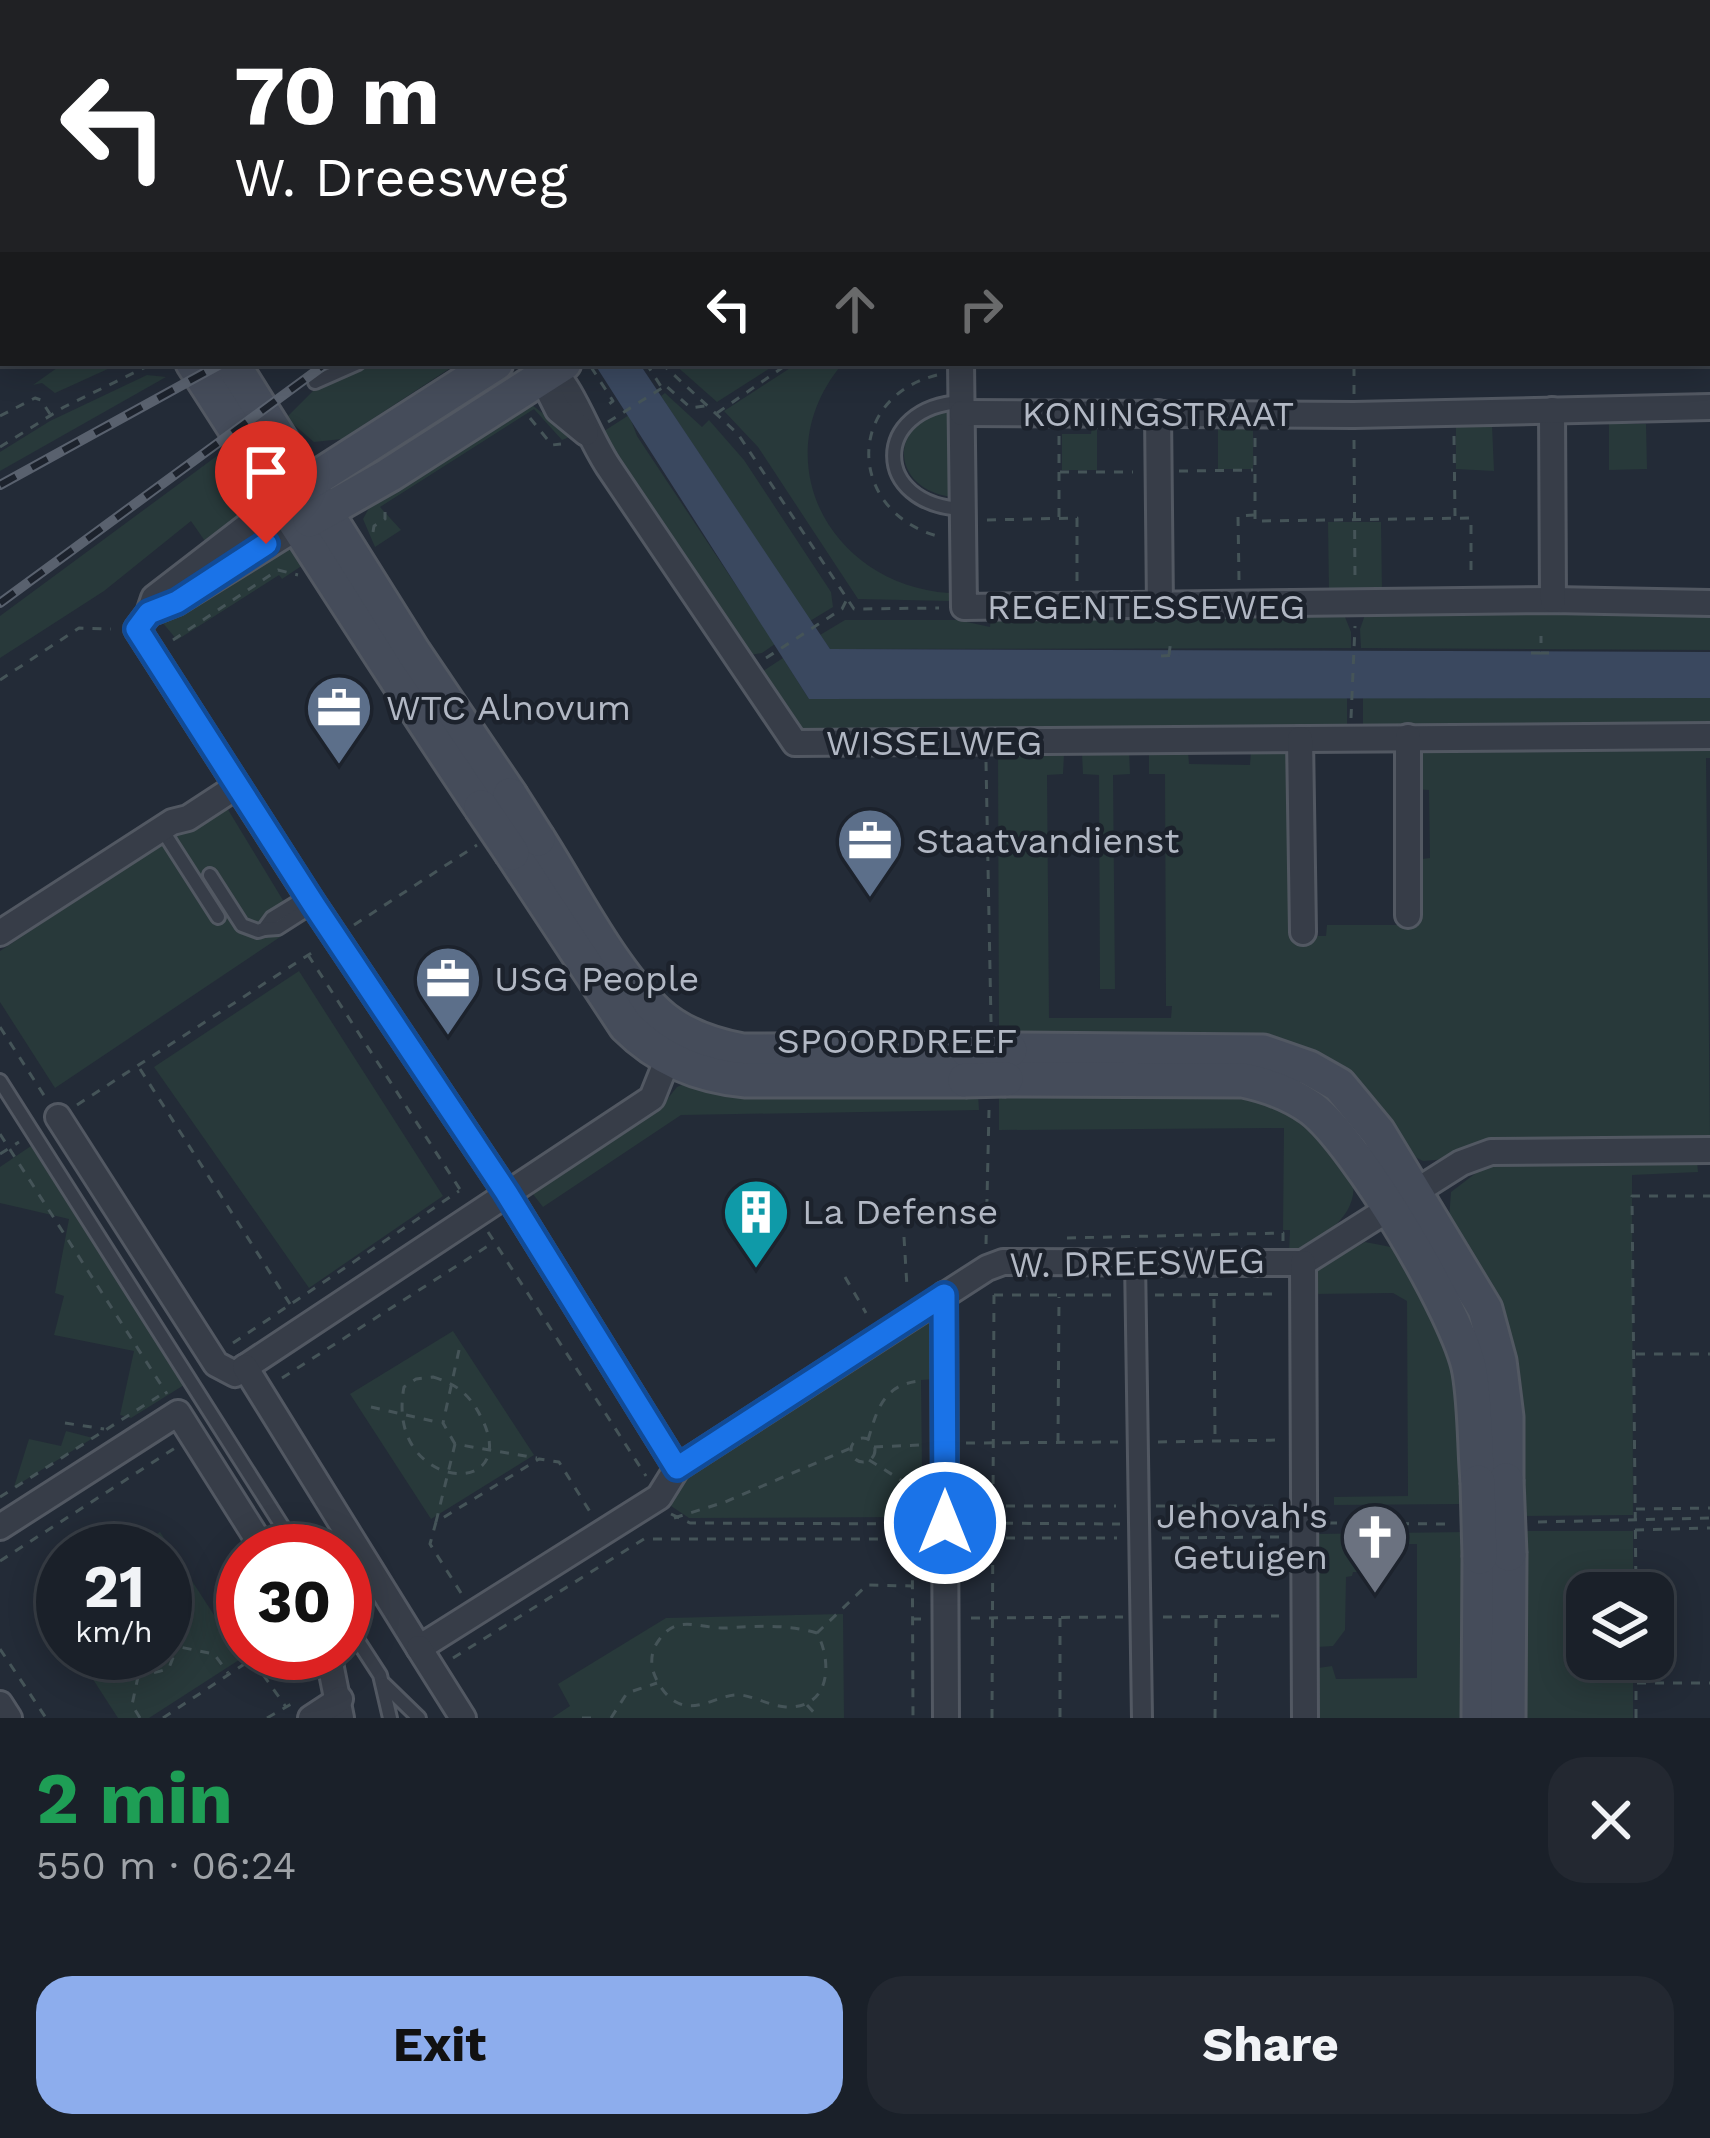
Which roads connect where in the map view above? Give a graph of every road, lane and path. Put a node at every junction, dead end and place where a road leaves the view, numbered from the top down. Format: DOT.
graph roads {
  1 [pos="148,366"];
  2 [pos="196,366"];
  3 [pos="234,366"];
  4 [pos="351,366"];
  5 [pos="492,366"];
  6 [pos="590,366"];
  7 [pos="648,366"];
  8 [pos="664,366"];
  9 [pos="785,366"];
  10 [pos="961,366"];
  11 [pos="1354,366"];
  12 [pos="548,367"];
  13 [pos="315,382"];
  14 [pos="662,388"];
  15 [pos="608,405"];
  16 [pos="708,406"];
  17 [pos="962,407"];
  18 [pos="1710,407"];
  19 [pos="1552,410"];
  20 [pos="1454,412"];
  21 [pos="1058,413"];
  22 [pos="1158,413"];
  23 [pos="1255,413"];
  24 [pos="715,414"];
  25 [pos="51,415"];
  26 [pos="1354,415"];
  27 [pos="0,416"];
  28 [pos="527,416"];
  29 [pos="597,428"];
  30 [pos="0,447"];
  31 [pos="303,505"];
  32 [pos="385,507"];
  33 [pos="963,514"];
  34 [pos="1256,515"];
  35 [pos="1455,518"];
  36 [pos="1059,519"];
  37 [pos="1354,519"];
  38 [pos="338,559"];
  39 [pos="847,600"];
  40 [pos="1553,600"];
  41 [pos="1471,601"];
  42 [pos="1710,603"];
  43 [pos="1356,605"];
  44 [pos="1078,607"];
  45 [pos="1239,607"];
  46 [pos="964,608"];
  47 [pos="1160,608"];
  48 [pos="143,621"];
  49 [pos="1540,636"];
  50 [pos="1171,639"];
  51 [pos="1531,652"];
  52 [pos="151,654"];
  53 [pos="1161,656"];
  54 [pos="1169,656"];
  55 [pos="1179,656"];
  56 [pos="767,657"];
  57 [pos="0,680"];
  58 [pos="1352,700"];
  59 [pos="1408,736"];
  60 [pos="1710,736"];
  61 [pos="1300,739"];
  62 [pos="986,742"];
  63 [pos="233,780"];
  64 [pos="166,825"];
  65 [pos="505,827"];
  66 [pos="210,874"];
  67 [pos="311,900"];
  68 [pos="1408,915"];
  69 [pos="218,917"];
  70 [pos="1303,932"];
  71 [pos="0,933"];
  72 [pos="335,938"];
  73 [pos="991,1008"];
  74 [pos="0,1027"];
  75 [pos="673,1044"];
  76 [pos="138,1067"];
  77 [pos="0,1082"];
  78 [pos="58,1117"];
  79 [pos="0,1134"];
  80 [pos="988,1135"];
  81 [pos="1710,1150"];
  82 [pos="461,1190"];
  83 [pos="506,1192"];
  84 [pos="1710,1196"];
  85 [pos="1402,1201"];
  86 [pos="475,1213"];
  87 [pos="904,1237"];
  88 [pos="1067,1238"];
  89 [pos="494,1242"];
  90 [pos="1135,1260"];
  91 [pos="1293,1262"];
  92 [pos="990,1266"];
  93 [pos="845,1277"];
  94 [pos="907,1287"];
  95 [pos="944,1295"];
  96 [pos="1059,1295"];
  97 [pos="1214,1295"];
  98 [pos="291,1305"];
  99 [pos="866,1313"];
  100 [pos="459,1350"];
  101 [pos="1636,1354"];
  102 [pos="1710,1354"];
  103 [pos="211,1357"];
  104 [pos="245,1367"];
  105 [pos="945,1381"];
  106 [pos="453,1383"];
  107 [pos="260,1392"];
  108 [pos="172,1403"];
  109 [pos="371,1407"];
  110 [pos="402,1414"];
  111 [pos="65,1423"];
  112 [pos="442,1423"];
  113 [pos="104,1429"];
  114 [pos="193,1436"];
  115 [pos="868,1440"];
  116 [pos="1304,1440"];
  117 [pos="1215,1441"];
  118 [pos="992,1442"];
  119 [pos="1058,1442"];
  120 [pos="1137,1442"];
  121 [pos="455,1444"];
  122 [pos="945,1444"];
  123 [pos="874,1447"];
  124 [pos="851,1448"];
  125 [pos="489,1450"];
  126 [pos="539,1459"];
  127 [pos="869,1460"];
  128 [pos="677,1468"];
  129 [pos="447,1476"];
  130 [pos="0,1497"];
  131 [pos="911,1506"];
  132 [pos="993,1506"];
  133 [pos="666,1507"];
  134 [pos="1710,1508"];
  135 [pos="1636,1509"];
  136 [pos="1710,1518"];
  137 [pos="1635,1519"];
  138 [pos="436,1522"];
  139 [pos="945,1522"];
  140 [pos="1304,1522"];
  141 [pos="1532,1522"];
  142 [pos="994,1523"];
  143 [pos="1138,1523"];
  144 [pos="248,1524"];
  145 [pos="281,1524"];
  146 [pos="911,1524"];
  147 [pos="1459,1524"];
  148 [pos="0,1527"];
  149 [pos="1710,1528"];
  150 [pos="1635,1530"];
  151 [pos="602,1532"];
  152 [pos="994,1538"];
  153 [pos="912,1539"];
  154 [pos="1494,1555"];
  155 [pos="0,1561"];
  156 [pos="1636,1572"];
  157 [pos="912,1586"];
  158 [pos="472,1611"];
  159 [pos="1216,1616"];
  160 [pos="1305,1616"];
  161 [pos="1060,1617"];
  162 [pos="1140,1617"];
  163 [pos="912,1618"];
  164 [pos="944,1618"];
  165 [pos="992,1618"];
  166 [pos="817,1633"];
  167 [pos="418,1648"];
  168 [pos="0,1649"];
  169 [pos="449,1661"];
  170 [pos="372,1665"];
  171 [pos="137,1680"];
  172 [pos="220,1680"];
  173 [pos="267,1680"];
  174 [pos="1637,1680"];
  175 [pos="383,1683"];
  176 [pos="659,1683"];
  177 [pos="1637,1683"];
  178 [pos="1710,1683"];
  179 [pos="806,1703"];
  180 [pos="0,1704"];
  181 [pos="286,1707"];
  182 [pos="341,1709"];
  183 [pos="9,1718"];
  184 [pos="46,1718"];
  185 [pos="140,1718"];
  186 [pos="163,1718"];
  187 [pos="311,1718"];
  188 [pos="390,1718"];
  189 [pos="419,1718"];
  190 [pos="463,1718"];
  191 [pos="582,1718"];
  192 [pos="599,1718"];
  193 [pos="611,1718"];
  194 [pos="819,1718"];
  195 [pos="913,1718"];
  196 [pos="946,1718"];
  197 [pos="992,1718"];
  198 [pos="1060,1718"];
  199 [pos="1142,1718"];
  200 [pos="1215,1718"];
  201 [pos="1305,1718"];
  202 [pos="1479,1718"];
  203 [pos="1508,1718"];
  204 [pos="1636,1718"];
  1 -- 25 [label="path"];
  2 -- 31 [label="main road, SPOORDREEF"];
  3 -- 31 [label="main road, SPOORDREEF"];
  4 -- 13 [label="lane"];
  5 -- 31 [label="main road"];
  6 -- 15 [label="path"];
  7 -- 14 [label="path"];
  8 -- 16 [label="path"];
  9 -- 24 [label="path"];
  10 -- 17 [label="street, REGENTESSEWEG"];
  11 -- 26 [label="path"];
  12 -- 29 [label="street, WISSELWEG"];
  12 -- 31 [label="main road"];
  14 -- 16 [label="path"];
  14 -- 29 [label="path"];
  16 -- 24 [label="path"];
  17 -- 21 [label="street, KONINGSTRAAT"];
  17 -- 33 [label="street, REGENTESSEWEG"];
  17 -- 33 [label="lane"];
  18 -- 19 [label="street, KONINGSTRAAT"];
  19 -- 20 [label="street, KONINGSTRAAT"];
  19 -- 40 [label="street"];
  20 -- 26 [label="street, KONINGSTRAAT"];
  20 -- 35 [label="path"];
  21 -- 22 [label="street, KONINGSTRAAT"];
  21 -- 36 [label="path"];
  22 -- 23 [label="street, KONINGSTRAAT"];
  22 -- 47 [label="street"];
  23 -- 26 [label="street, KONINGSTRAAT"];
  23 -- 34 [label="path"];
  24 -- 39 [label="path"];
  25 -- 27 [label="path"];
  25 -- 30 [label="path"];
  26 -- 37 [label="path"];
  28 -- 29 [label="path"];
  29 -- 62 [label="street, WISSELWEG"];
  31 -- 38 [label="main road, SPOORDREEF"];
  31 -- 48 [label="street"];
  32 -- 38 [label="path"];
  33 -- 36 [label="path"];
  33 -- 46 [label="street, REGENTESSEWEG"];
  34 -- 37 [label="path"];
  34 -- 45 [label="path"];
  35 -- 37 [label="path"];
  35 -- 41 [label="path"];
  36 -- 44 [label="path"];
  37 -- 43 [label="path"];
  38 -- 52 [label="path"];
  38 -- 65 [label="main road, SPOORDREEF"];
  39 -- 46 [label="path"];
  39 -- 56 [label="path"];
  40 -- 41 [label="street, REGENTESSEWEG"];
  40 -- 42 [label="street, REGENTESSEWEG"];
  41 -- 43 [label="street, REGENTESSEWEG"];
  43 -- 45 [label="street, REGENTESSEWEG"];
  43 -- 58 [label="path"];
  44 -- 46 [label="street, REGENTESSEWEG"];
  44 -- 47 [label="street, REGENTESSEWEG"];
  45 -- 47 [label="street, REGENTESSEWEG"];
  48 -- 52 [label="street"];
  48 -- 57 [label="path"];
  49 -- 51 [label="path"];
  50 -- 54 [label="path"];
  52 -- 63 [label="street"];
  53 -- 54 [label="path"];
  54 -- 55 [label="path"];
  59 -- 60 [label="street, WISSELWEG"];
  59 -- 61 [label="street, WISSELWEG"];
  59 -- 68 [label="street"];
  61 -- 62 [label="street, WISSELWEG"];
  61 -- 70 [label="street"];
  62 -- 73 [label="path"];
  63 -- 64 [label="street"];
  63 -- 67 [label="street"];
  64 -- 69 [label="lane"];
  64 -- 71 [label="street"];
  65 -- 72 [label="path"];
  65 -- 75 [label="main road, SPOORDREEF"];
  66 -- 67 [label="lane"];
  67 -- 72 [label="street"];
  72 -- 83 [label="street"];
  74 -- 78 [label="path"];
  75 -- 83 [label="street"];
  75 -- 85 [label="main road, SPOORDREEF, bridge"];
  76 -- 78 [label="path"];
  76 -- 82 [label="path"];
  76 -- 98 [label="path"];
  77 -- 145 [label="lane"];
  78 -- 103 [label="street"];
  79 -- 108 [label="path"];
  80 -- 92 [label="path"];
  81 -- 85 [label="street, W. DREESWEG"];
  82 -- 86 [label="path"];
  82 -- 98 [label="path"];
  83 -- 86 [label="street"];
  83 -- 128 [label="street"];
  84 -- 101 [label="path"];
  85 -- 91 [label="street, W. DREESWEG"];
  85 -- 154 [label="main road, SPOORDREEF, bridge"];
  86 -- 89 [label="path"];
  86 -- 104 [label="street"];
  87 -- 94 [label="path"];
  88 -- 91 [label="path"];
  89 -- 107 [label="path"];
  89 -- 133 [label="path"];
  90 -- 91 [label="street, W. DREESWEG"];
  90 -- 92 [label="street, W. DREESWEG"];
  90 -- 120 [label="street"];
  91 -- 116 [label="street"];
  92 -- 95 [label="street, W. DREESWEG"];
  92 -- 118 [label="path"];
  93 -- 99 [label="path"];
  95 -- 105 [label="street"];
  95 -- 128 [label="street, W. DREESWEG"];
  96 -- 119 [label="path"];
  97 -- 117 [label="path"];
  98 -- 103 [label="path"];
  100 -- 106 [label="path"];
  101 -- 102 [label="path"];
  101 -- 135 [label="path"];
  103 -- 104 [label="street"];
  104 -- 107 [label="street"];
  105 -- 115 [label="path"];
  105 -- 122 [label="street"];
  106 -- 110 [label="path"];
  106 -- 112 [label="path"];
  106 -- 125 [label="path"];
  107 -- 167 [label="street"];
  108 -- 113 [label="path"];
  108 -- 114 [label="street"];
  108 -- 148 [label="street"];
  109 -- 110 [label="path"];
  110 -- 112 [label="path"];
  110 -- 129 [label="path"];
  111 -- 113 [label="path"];
  112 -- 121 [label="path"];
  113 -- 130 [label="path"];
  114 -- 144 [label="street"];
  114 -- 155 [label="path"];
  115 -- 123 [label="path"];
  115 -- 124 [label="path"];
  116 -- 117 [label="path"];
  116 -- 140 [label="street"];
  117 -- 120 [label="path"];
  118 -- 119 [label="path"];
  118 -- 122 [label="path"];
  118 -- 132 [label="path"];
  119 -- 120 [label="path"];
  120 -- 143 [label="street"];
  121 -- 125 [label="path"];
  121 -- 129 [label="path"];
  122 -- 123 [label="path"];
  122 -- 139 [label="street"];
  123 -- 127 [label="path"];
  124 -- 127 [label="path"];
  124 -- 133 [label="path"];
  125 -- 126 [label="path"];
  125 -- 129 [label="path"];
  126 -- 138 [label="path"];
  126 -- 151 [label="path"];
  127 -- 131 [label="path"];
  128 -- 133 [label="street"];
  129 -- 138 [label="path"];
  131 -- 139 [label="path"];
  131 -- 146 [label="path"];
  132 -- 139 [label="path"];
  132 -- 142 [label="path"];
  132 -- 143 [label="path"];
  133 -- 146 [label="path"];
  133 -- 151 [label="street"];
  134 -- 135 [label="path"];
  135 -- 137 [label="path"];
  136 -- 137 [label="path"];
  137 -- 141 [label="path"];
  137 -- 150 [label="path"];
  138 -- 158 [label="path"];
  139 -- 142 [label="path"];
  139 -- 146 [label="path"];
  139 -- 152 [label="path"];
  139 -- 153 [label="path"];
  139 -- 164 [label="street"];
  140 -- 143 [label="path"];
  140 -- 143 [label="path"];
  140 -- 143 [label="path"];
  140 -- 147 [label="path"];
  140 -- 160 [label="street"];
  142 -- 143 [label="path"];
  142 -- 152 [label="path"];
  143 -- 152 [label="path"];
  143 -- 162 [label="street"];
  146 -- 153 [label="path"];
  149 -- 150 [label="path"];
  150 -- 156 [label="path"];
  151 -- 158 [label="street"];
  152 -- 165 [label="path"];
  153 -- 157 [label="path"];
  153 -- 169 [label="path"];
  154 -- 202 [label="main road, SPOORDREEF"];
  154 -- 203 [label="main road, SPOORDREEF"];
  157 -- 163 [label="path"];
  157 -- 166 [label="path"];
  158 -- 167 [label="street"];
  159 -- 160 [label="path"];
  159 -- 162 [label="path"];
  159 -- 200 [label="path"];
  160 -- 201 [label="street"];
  161 -- 162 [label="path"];
  161 -- 165 [label="path"];
  161 -- 198 [label="path"];
  162 -- 199 [label="street"];
  163 -- 164 [label="path"];
  163 -- 195 [label="path"];
  164 -- 165 [label="path"];
  164 -- 196 [label="street"];
  165 -- 197 [label="path"];
  166 -- 176 [label="path"];
  166 -- 179 [label="path"];
  167 -- 190 [label="street"];
  168 -- 184 [label="path"];
  170 -- 175 [label="lane"];
  171 -- 185 [label="path"];
  172 -- 186 [label="path"];
  173 -- 181 [label="path"];
  174 -- 177 [label="path"];
  175 -- 188 [label="lane"];
  175 -- 189 [label="lane"];
  176 -- 179 [label="path"];
  176 -- 193 [label="path"];
  177 -- 178 [label="path"];
  177 -- 204 [label="path"];
  179 -- 194 [label="path"];
  180 -- 183 [label="street"];
  182 -- 187 [label="street"];
  191 -- 192 [label="path"];
}
